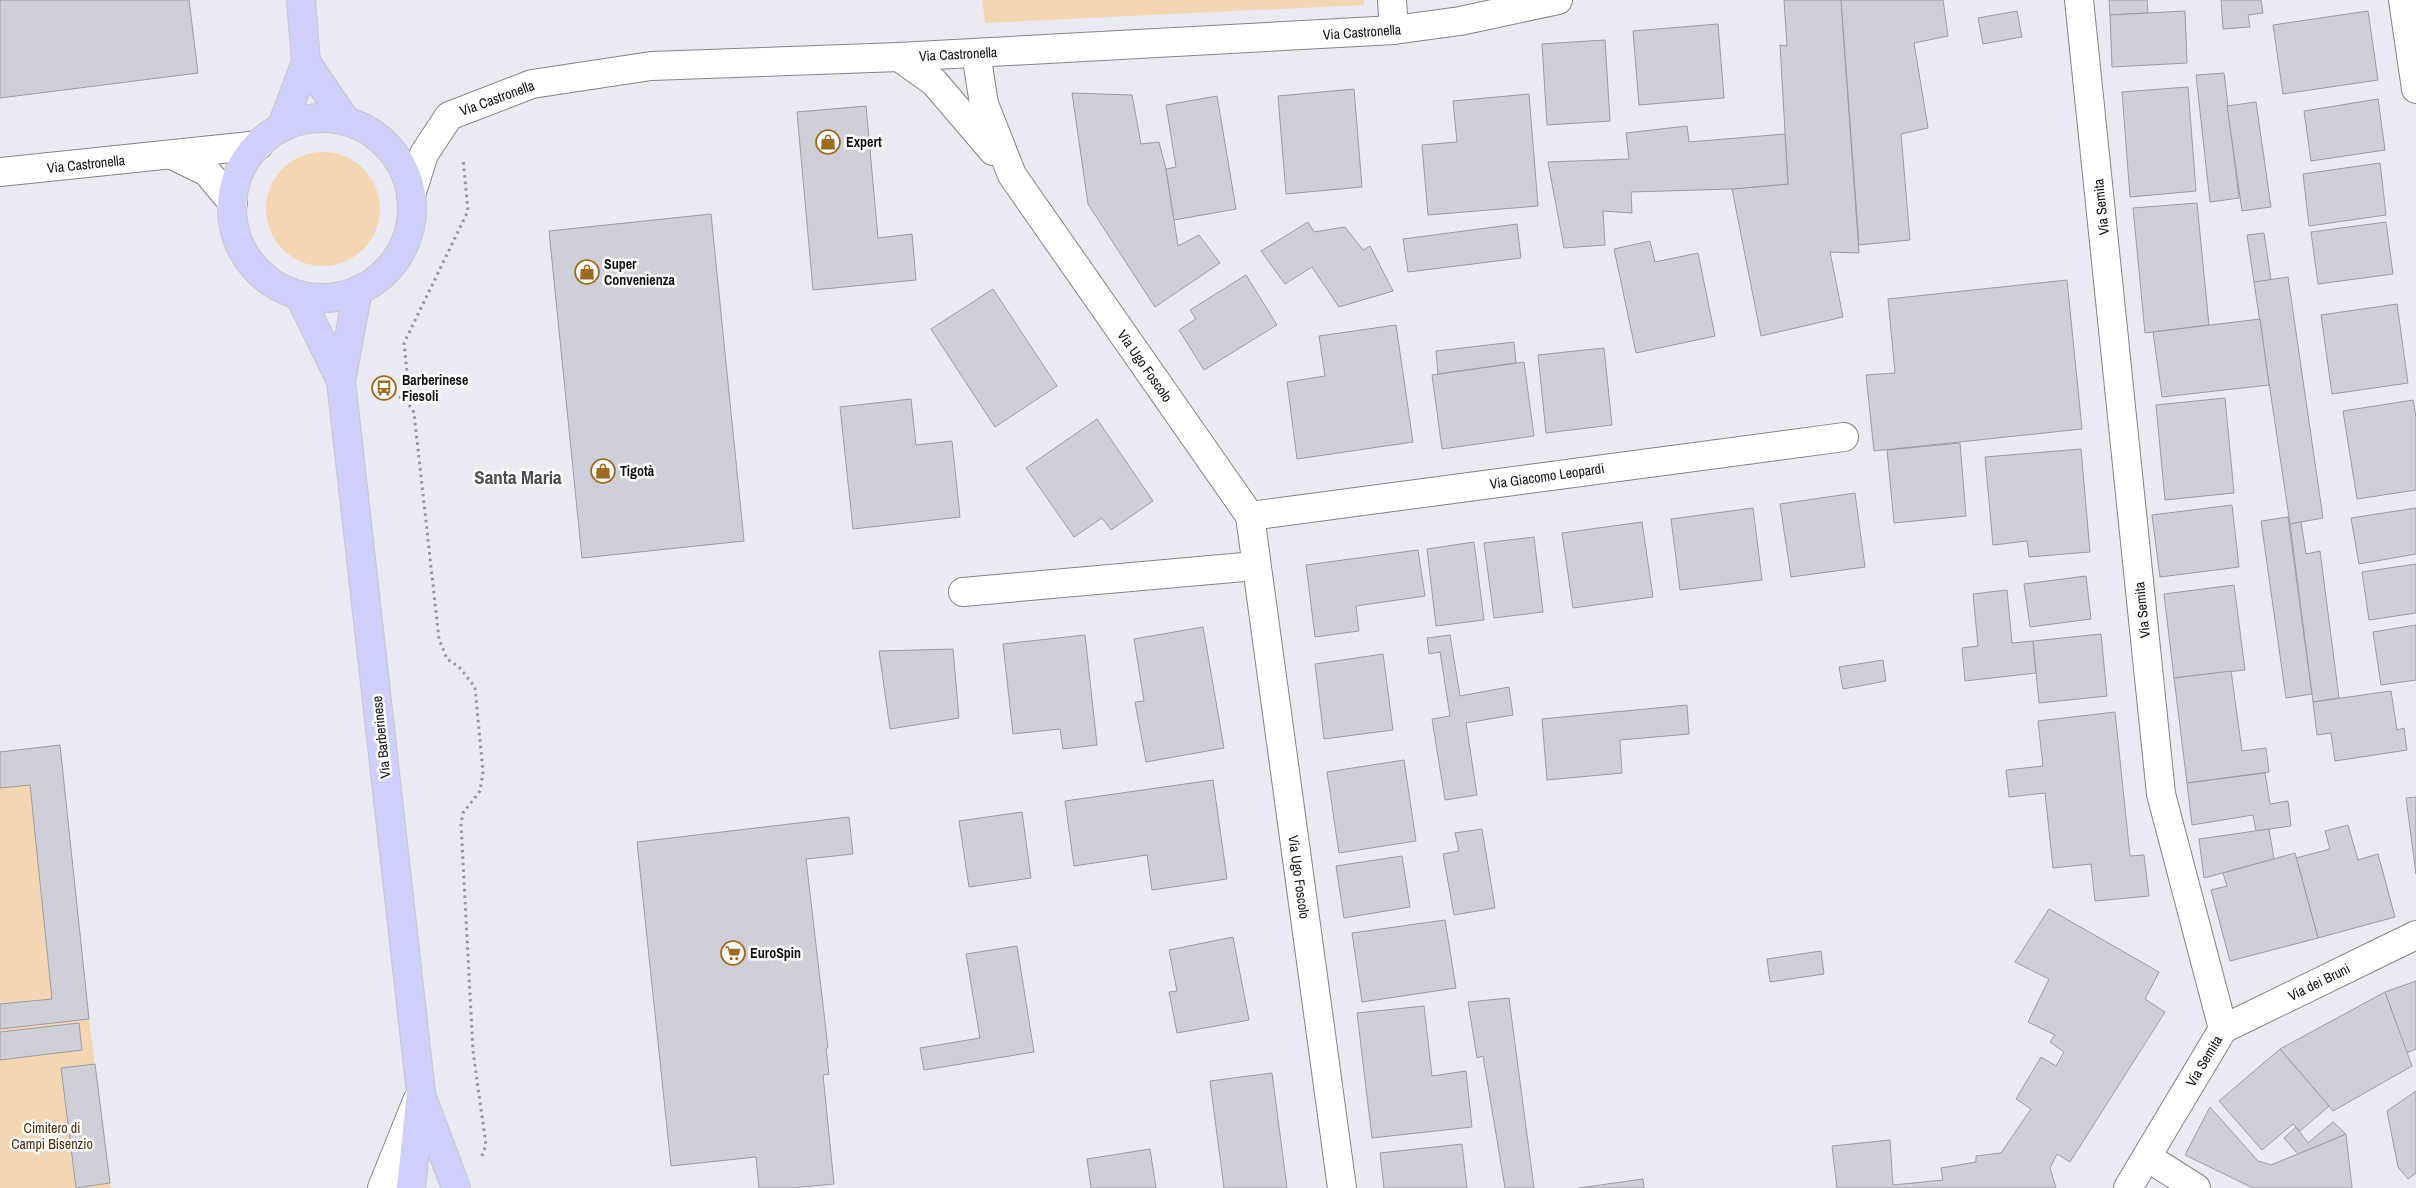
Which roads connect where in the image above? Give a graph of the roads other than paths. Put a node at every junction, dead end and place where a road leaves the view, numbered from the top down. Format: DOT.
graph roads {
  1 [pos="301,0"];
  2 [pos="1392,0"];
  3 [pos="1558,0"];
  4 [pos="2079,0"];
  5 [pos="2404,0"];
  6 [pos="1394,30"];
  7 [pos="976,53"];
  8 [pos="899,57"];
  9 [pos="306,62"];
  10 [pos="2416,89"];
  11 [pos="346,121"];
  12 [pos="281,128"];
  13 [pos="259,145"];
  14 [pos="172,155"];
  15 [pos="0,172"];
  16 [pos="1012,175"];
  17 [pos="411,195"];
  18 [pos="233,203"];
  19 [pos="358,290"];
  20 [pos="299,294"];
  21 [pos="342,381"];
  22 [pos="1844,437"];
  23 [pos="1250,516"];
  24 [pos="1256,566"];
  25 [pos="963,592"];
  26 [pos="2416,936"];
  27 [pos="2223,1029"];
  28 [pos="421,1093"];
  29 [pos="2147,1157"];
  30 [pos="382,1188"];
  31 [pos="411,1188"];
  32 [pos="456,1188"];
  33 [pos="1342,1188"];
  34 [pos="2128,1188"];
  35 [pos="2196,1188"];
  1 -- 9 [label="main road"];
  2 -- 6 [label="street"];
  3 -- 6 [label="street, Via Castronella"];
  4 -- 27 [label="street, Via Semita"];
  5 -- 10 [label="street"];
  6 -- 7 [label="street, Via Castronella"];
  7 -- 8 [label="street, Via Castronella"];
  7 -- 16 [label="street, Via Ugo Foscolo"];
  8 -- 16 [label="street, Via Ugo Foscolo"];
  8 -- 17 [label="street, Via Castronella"];
  9 -- 11 [label="main road"];
  9 -- 12 [label="main road"];
  11 -- 12 [label="main road"];
  11 -- 17 [label="main road"];
  12 -- 13 [label="main road"];
  13 -- 14 [label="street, Via Castronella"];
  13 -- 18 [label="main road"];
  14 -- 15 [label="street, Via Castronella"];
  14 -- 18 [label="street"];
  16 -- 23 [label="street, Via Ugo Foscolo"];
  17 -- 19 [label="main road"];
  18 -- 20 [label="main road"];
  19 -- 20 [label="main road"];
  19 -- 21 [label="main road, Via Barberinese"];
  20 -- 21 [label="main road, Via Barberinese"];
  21 -- 28 [label="main road, Via Barberinese"];
  22 -- 23 [label="street, Via Giacomo Leopardi"];
  23 -- 24 [label="street, Via Ugo Foscolo"];
  24 -- 25 [label="street"];
  24 -- 33 [label="street, Via Ugo Foscolo"];
  26 -- 27 [label="street, Via dei Bruni"];
  27 -- 29 [label="street, Via Semita"];
  28 -- 30 [label="street"];
  28 -- 31 [label="main road, Via Barberinese"];
  28 -- 32 [label="main road, Via Barberinese"];
  29 -- 34 [label="street, Via Semita"];
  29 -- 35 [label="street"];
}
